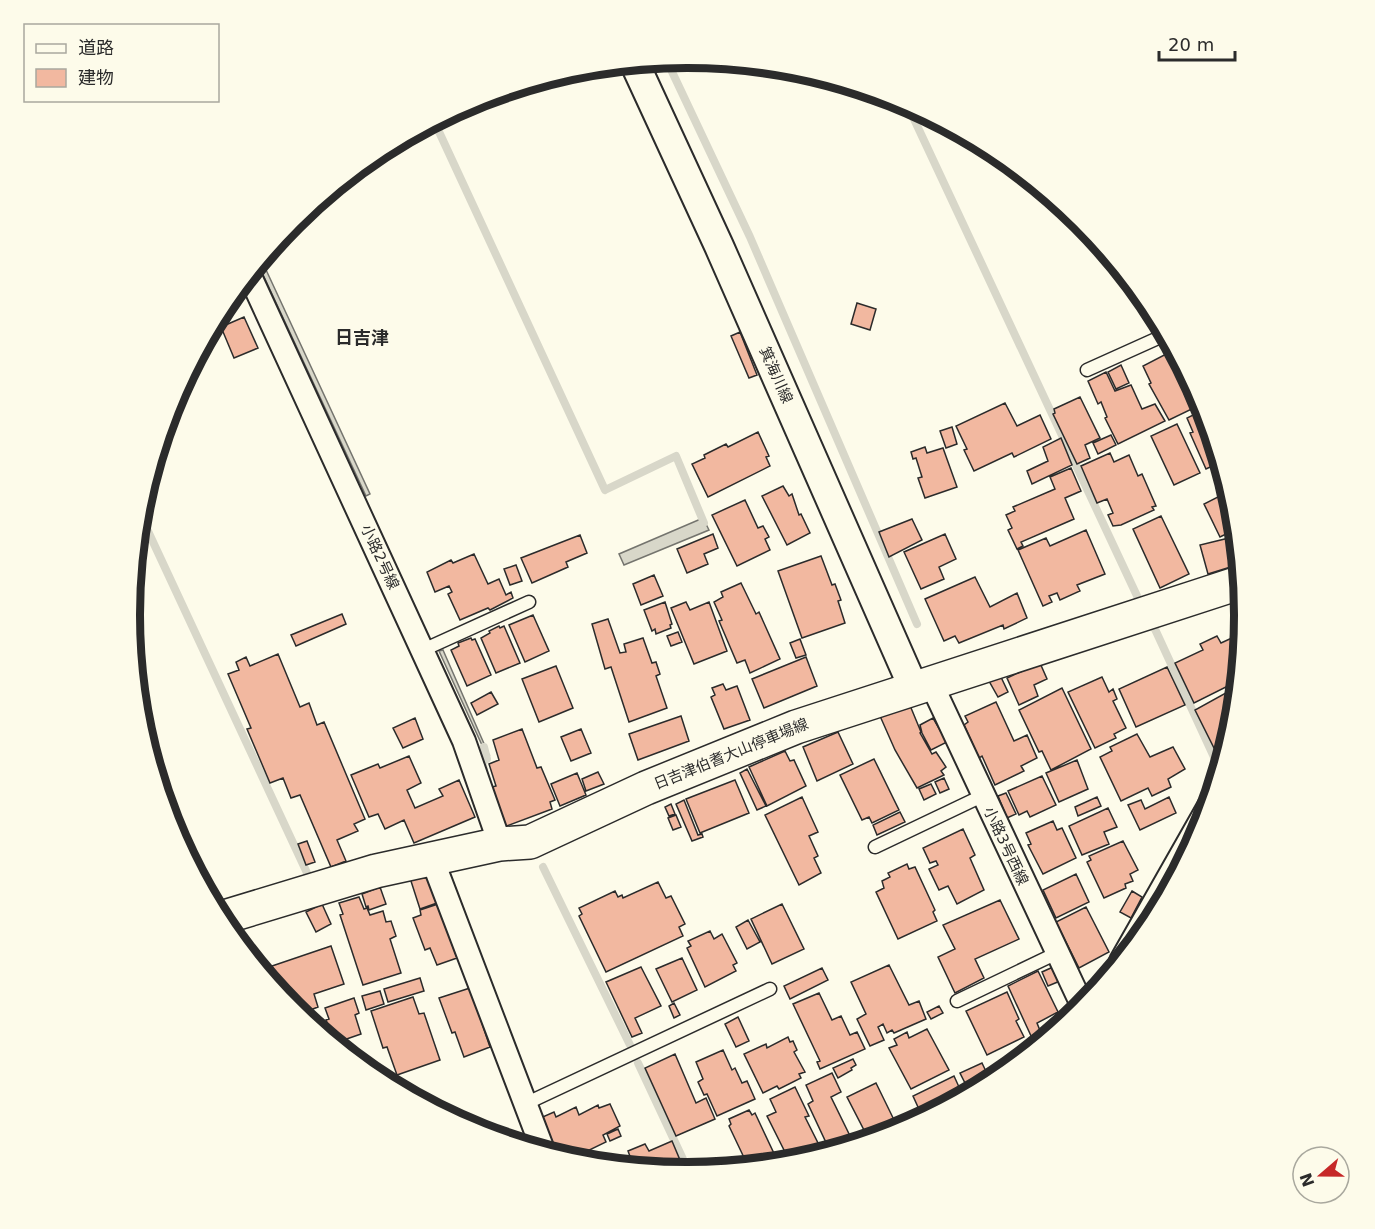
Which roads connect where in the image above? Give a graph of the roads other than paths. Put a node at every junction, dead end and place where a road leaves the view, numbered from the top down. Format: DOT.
graph roads {
  1 [pos="638,70"];
  2 [pos="253,283"];
  3 [pos="1159,338"];
  4 [pos="1087,370"];
  5 [pos="1233,585"];
  6 [pos="529,602"];
  7 [pos="423,650"];
  8 [pos="923,686"];
  9 [pos="982,796"];
  10 [pos="500,844"];
  11 [pos="875,846"];
  12 [pos="432,859"];
  13 [pos="231,915"];
  14 [pos="1057,953"];
  15 [pos="770,988"];
  16 [pos="1078,997"];
  17 [pos="957,1001"];
  18 [pos="525,1104"];
  19 [pos="539,1141"];
  1 -- 8 [label="street, 箕海川線"];
  2 -- 7 [label="street, 小路2号線"];
  3 -- 4 [label="lane"];
  5 -- 8 [label="main road, 日吉津伯耆大山停車場線"];
  6 -- 7 [label="lane"];
  7 -- 10 [label="street, 小路2号線"];
  8 -- 9 [label="street, 小路3号西線"];
  8 -- 10 [label="main road, 日吉津伯耆大山停車場線"];
  9 -- 11 [label="lane"];
  9 -- 14 [label="street, 小路3号西線"];
  10 -- 12 [label="main road, 日吉津伯耆大山停車場線"];
  12 -- 13 [label="main road, 日吉津伯耆大山停車場線"];
  12 -- 18 [label="street"];
  14 -- 16 [label="street, 小路3号西線"];
  14 -- 17 [label="lane"];
  15 -- 18 [label="lane"];
  18 -- 19 [label="street"];
}
